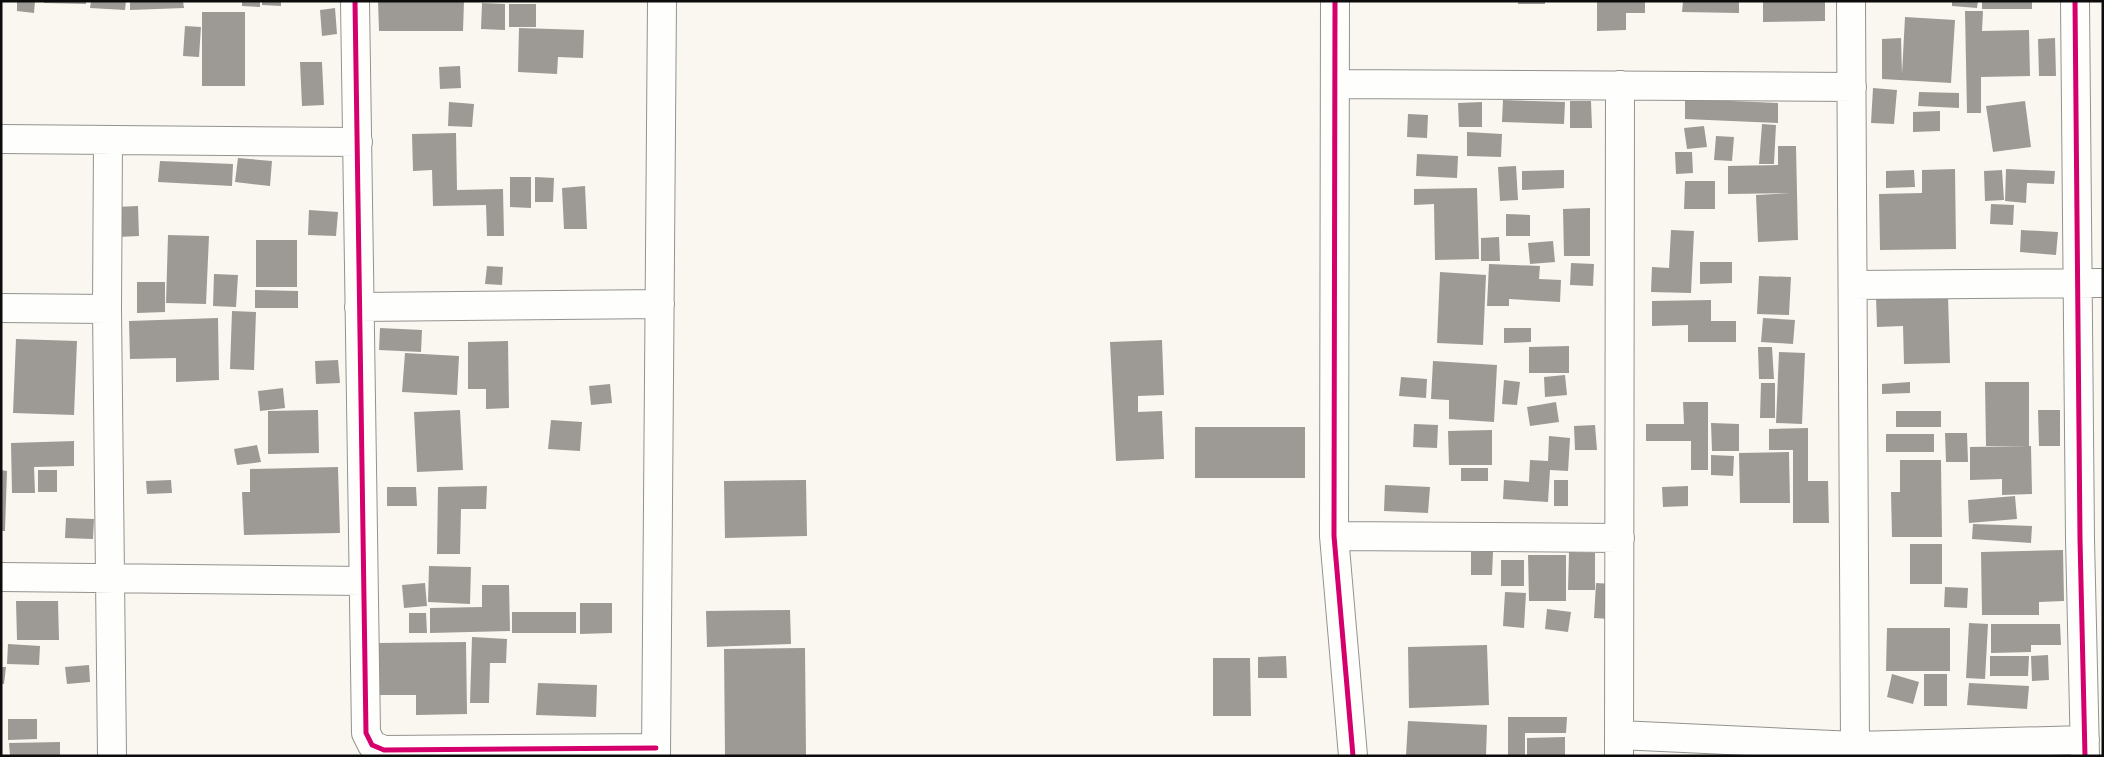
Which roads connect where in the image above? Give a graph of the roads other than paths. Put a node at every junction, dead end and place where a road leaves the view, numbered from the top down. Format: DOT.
graph roads {
  1 [pos="355,1"];
  2 [pos="662,1"];
  3 [pos="1335,1"];
  4 [pos="1851,1"];
  5 [pos="2075,1"];
  6 [pos="1336,84"];
  7 [pos="1620,85"];
  8 [pos="1852,87"];
  9 [pos="1,139"];
  10 [pos="108,140"];
  11 [pos="358,142"];
  12 [pos="2091,283"];
  13 [pos="1853,285"];
  14 [pos="660,304"];
  15 [pos="359,307"];
  16 [pos="1,308"];
  17 [pos="107,309"];
  18 [pos="1334,536"];
  19 [pos="1620,538"];
  20 [pos="2092,538"];
  21 [pos="1,577"];
  22 [pos="110,577"];
  23 [pos="363,581"];
  24 [pos="1619,745"];
  25 [pos="1855,746"];
  26 [pos="2085,748"];
  27 [pos="656,752"];
  28 [pos="112,756"];
  29 [pos="1353,756"];
  1 -- 11 [label="street"];
  2 -- 14 [label="street"];
  3 -- 6 [label="street"];
  4 -- 8 [label="street"];
  5 -- 12 [label="street"];
  6 -- 7 [label="street"];
  6 -- 18 [label="street"];
  7 -- 8 [label="street"];
  7 -- 19 [label="street"];
  8 -- 13 [label="street"];
  9 -- 10 [label="street"];
  10 -- 11 [label="street"];
  10 -- 17 [label="street"];
  11 -- 15 [label="street"];
  12 -- 13 [label="street"];
  12 -- 20 [label="street"];
  13 -- 25 [label="street"];
  14 -- 15 [label="street"];
  14 -- 27 [label="street"];
  15 -- 23 [label="street"];
  16 -- 17 [label="street"];
  17 -- 22 [label="street"];
  18 -- 19 [label="street"];
  18 -- 29 [label="street"];
  19 -- 24 [label="street"];
  20 -- 26 [label="street"];
  21 -- 22 [label="street"];
  22 -- 23 [label="street"];
  22 -- 28 [label="street"];
  23 -- 27 [label="street"];
  24 -- 25 [label="street"];
  25 -- 26 [label="street"];
}
